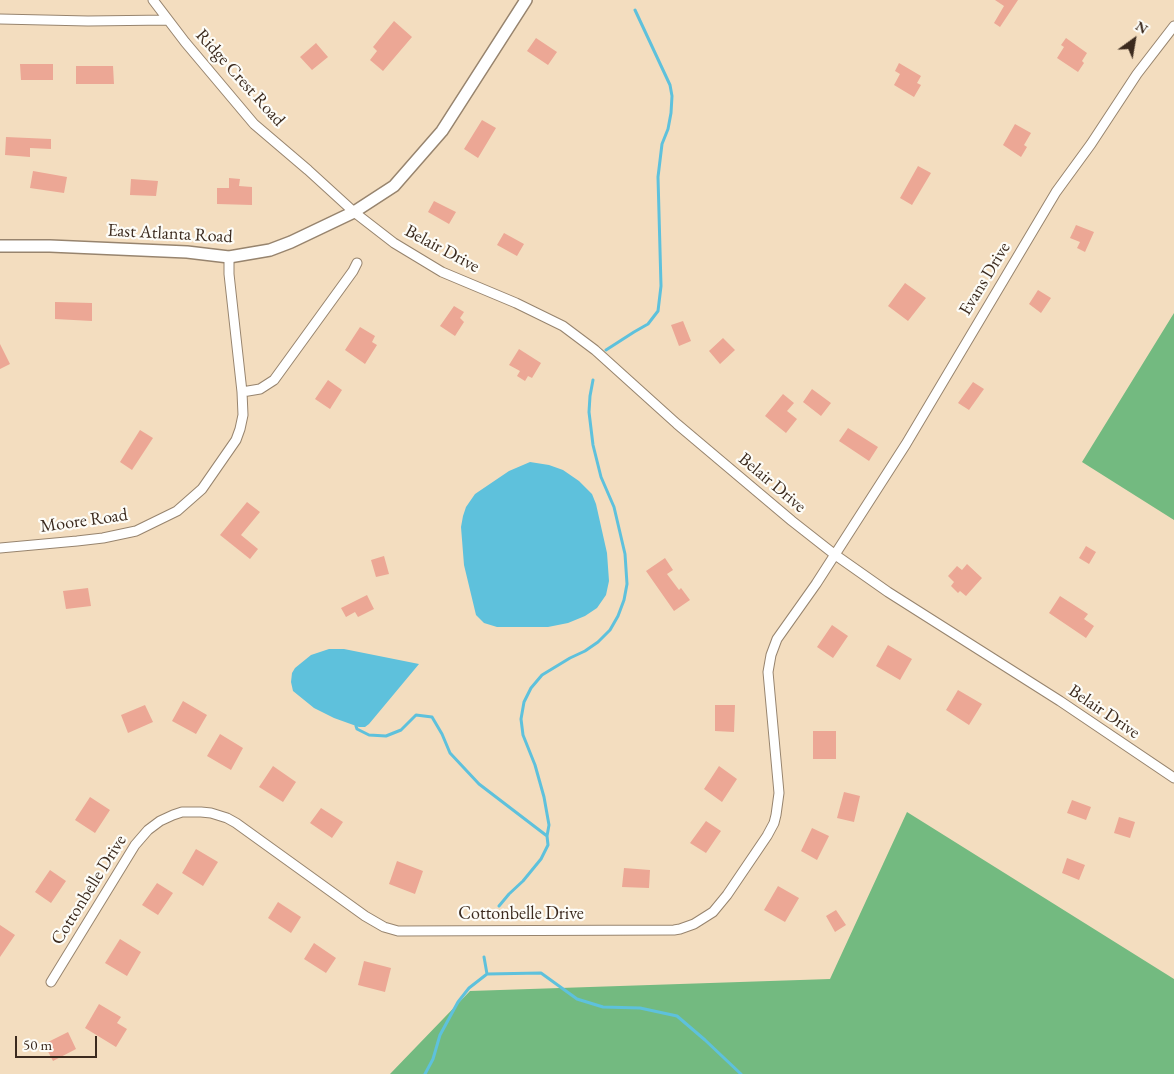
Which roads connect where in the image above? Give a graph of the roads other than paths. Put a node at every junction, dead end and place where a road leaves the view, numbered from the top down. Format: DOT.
graph roads {
  1 [pos="152,0"];
  2 [pos="526,0"];
  3 [pos="0,19"];
  4 [pos="168,20"];
  5 [pos="1174,26"];
  6 [pos="354,212"];
  7 [pos="0,246"];
  8 [pos="230,257"];
  9 [pos="356,264"];
  10 [pos="242,392"];
  11 [pos="0,548"];
  12 [pos="834,554"];
  13 [pos="1174,778"];
  14 [pos="51,982"];
  1 -- 4 [label="street, Ridge Crest Road"];
  2 -- 6 [label="street, East Atlanta Road"];
  3 -- 4 [label="street"];
  4 -- 6 [label="street, Ridge Crest Road"];
  5 -- 12 [label="street, Evans Drive"];
  6 -- 8 [label="street, East Atlanta Road"];
  6 -- 12 [label="street, Belair Drive"];
  7 -- 8 [label="street, East Atlanta Road"];
  8 -- 10 [label="street, Moore Road"];
  9 -- 10 [label="street"];
  10 -- 11 [label="street, Moore Road"];
  12 -- 13 [label="street, Belair Drive"];
  12 -- 14 [label="street, Cottonbelle Drive"];
}
